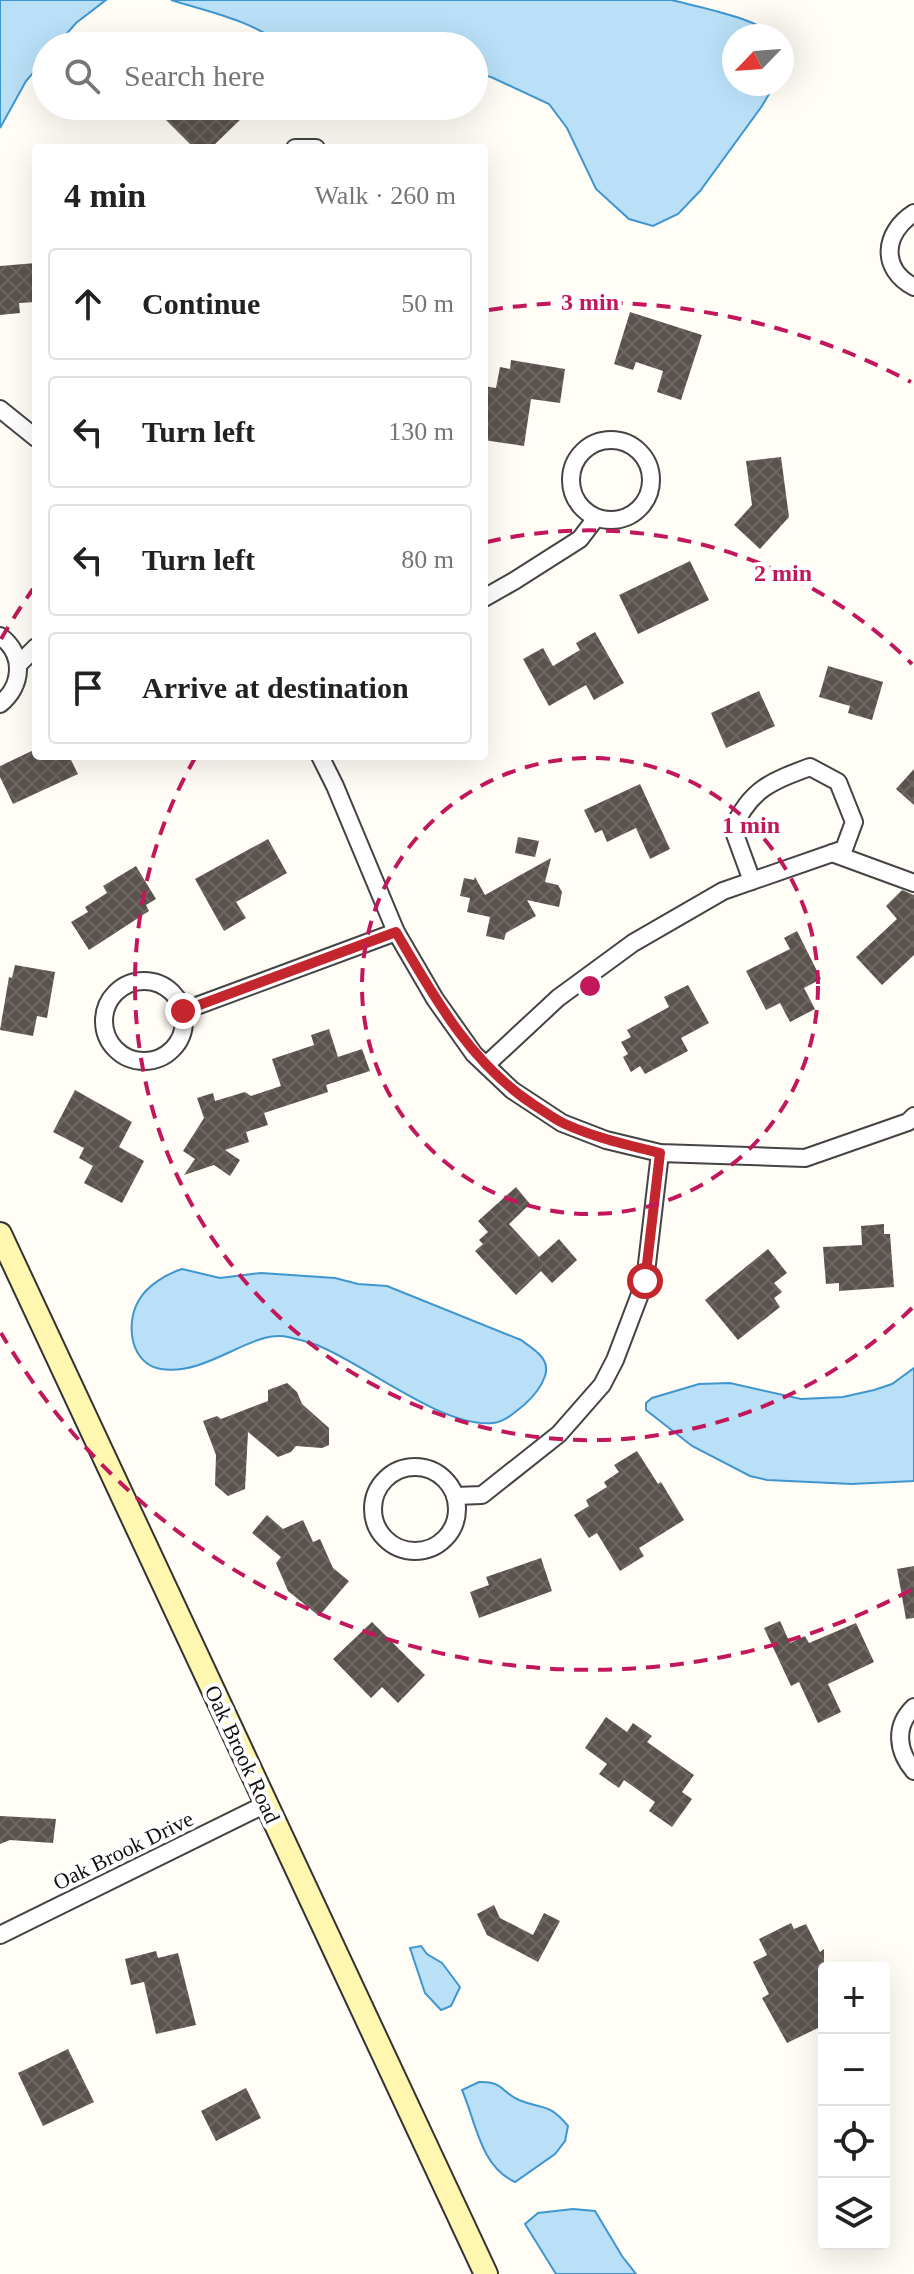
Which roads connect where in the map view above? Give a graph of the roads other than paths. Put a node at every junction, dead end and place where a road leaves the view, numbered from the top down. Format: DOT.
graph roads {
  1 [pos="914,213"];
  2 [pos="914,287"];
  3 [pos="0,409"];
  4 [pos="32,435"];
  5 [pos="596,518"];
  6 [pos="488,596"];
  7 [pos="0,636"];
  8 [pos="32,651"];
  9 [pos="18,665"];
  10 [pos="0,704"];
  11 [pos="322,760"];
  12 [pos="832,853"];
  13 [pos="752,881"];
  14 [pos="914,883"];
  15 [pos="396,932"];
  16 [pos="183,1011"];
  17 [pos="486,1065"];
  18 [pos="912,1122"];
  19 [pos="660,1153"];
  20 [pos="0,1234"];
  21 [pos="455,1496"];
  22 [pos="914,1707"];
  23 [pos="914,1771"];
  24 [pos="266,1804"];
  25 [pos="0,1935"];
  26 [pos="486,2274"];
  1 -- 2 [label="street"];
  3 -- 4 [label="street"];
  5 -- 5 [label="street"];
  5 -- 6 [label="street"];
  7 -- 9 [label="street"];
  8 -- 9 [label="street"];
  9 -- 10 [label="street"];
  11 -- 15 [label="street"];
  12 -- 13 [label="street"];
  12 -- 13 [label="street"];
  12 -- 14 [label="street"];
  13 -- 17 [label="street"];
  15 -- 16 [label="street"];
  15 -- 17 [label="street"];
  16 -- 16 [label="street"];
  17 -- 19 [label="street"];
  18 -- 19 [label="street"];
  19 -- 21 [label="street"];
  20 -- 24 [label="main road, Oak Brook Road"];
  21 -- 21 [label="street"];
  22 -- 23 [label="street"];
  24 -- 25 [label="street, Oak Brook Drive"];
  24 -- 26 [label="main road, Oak Brook Road"];
}
